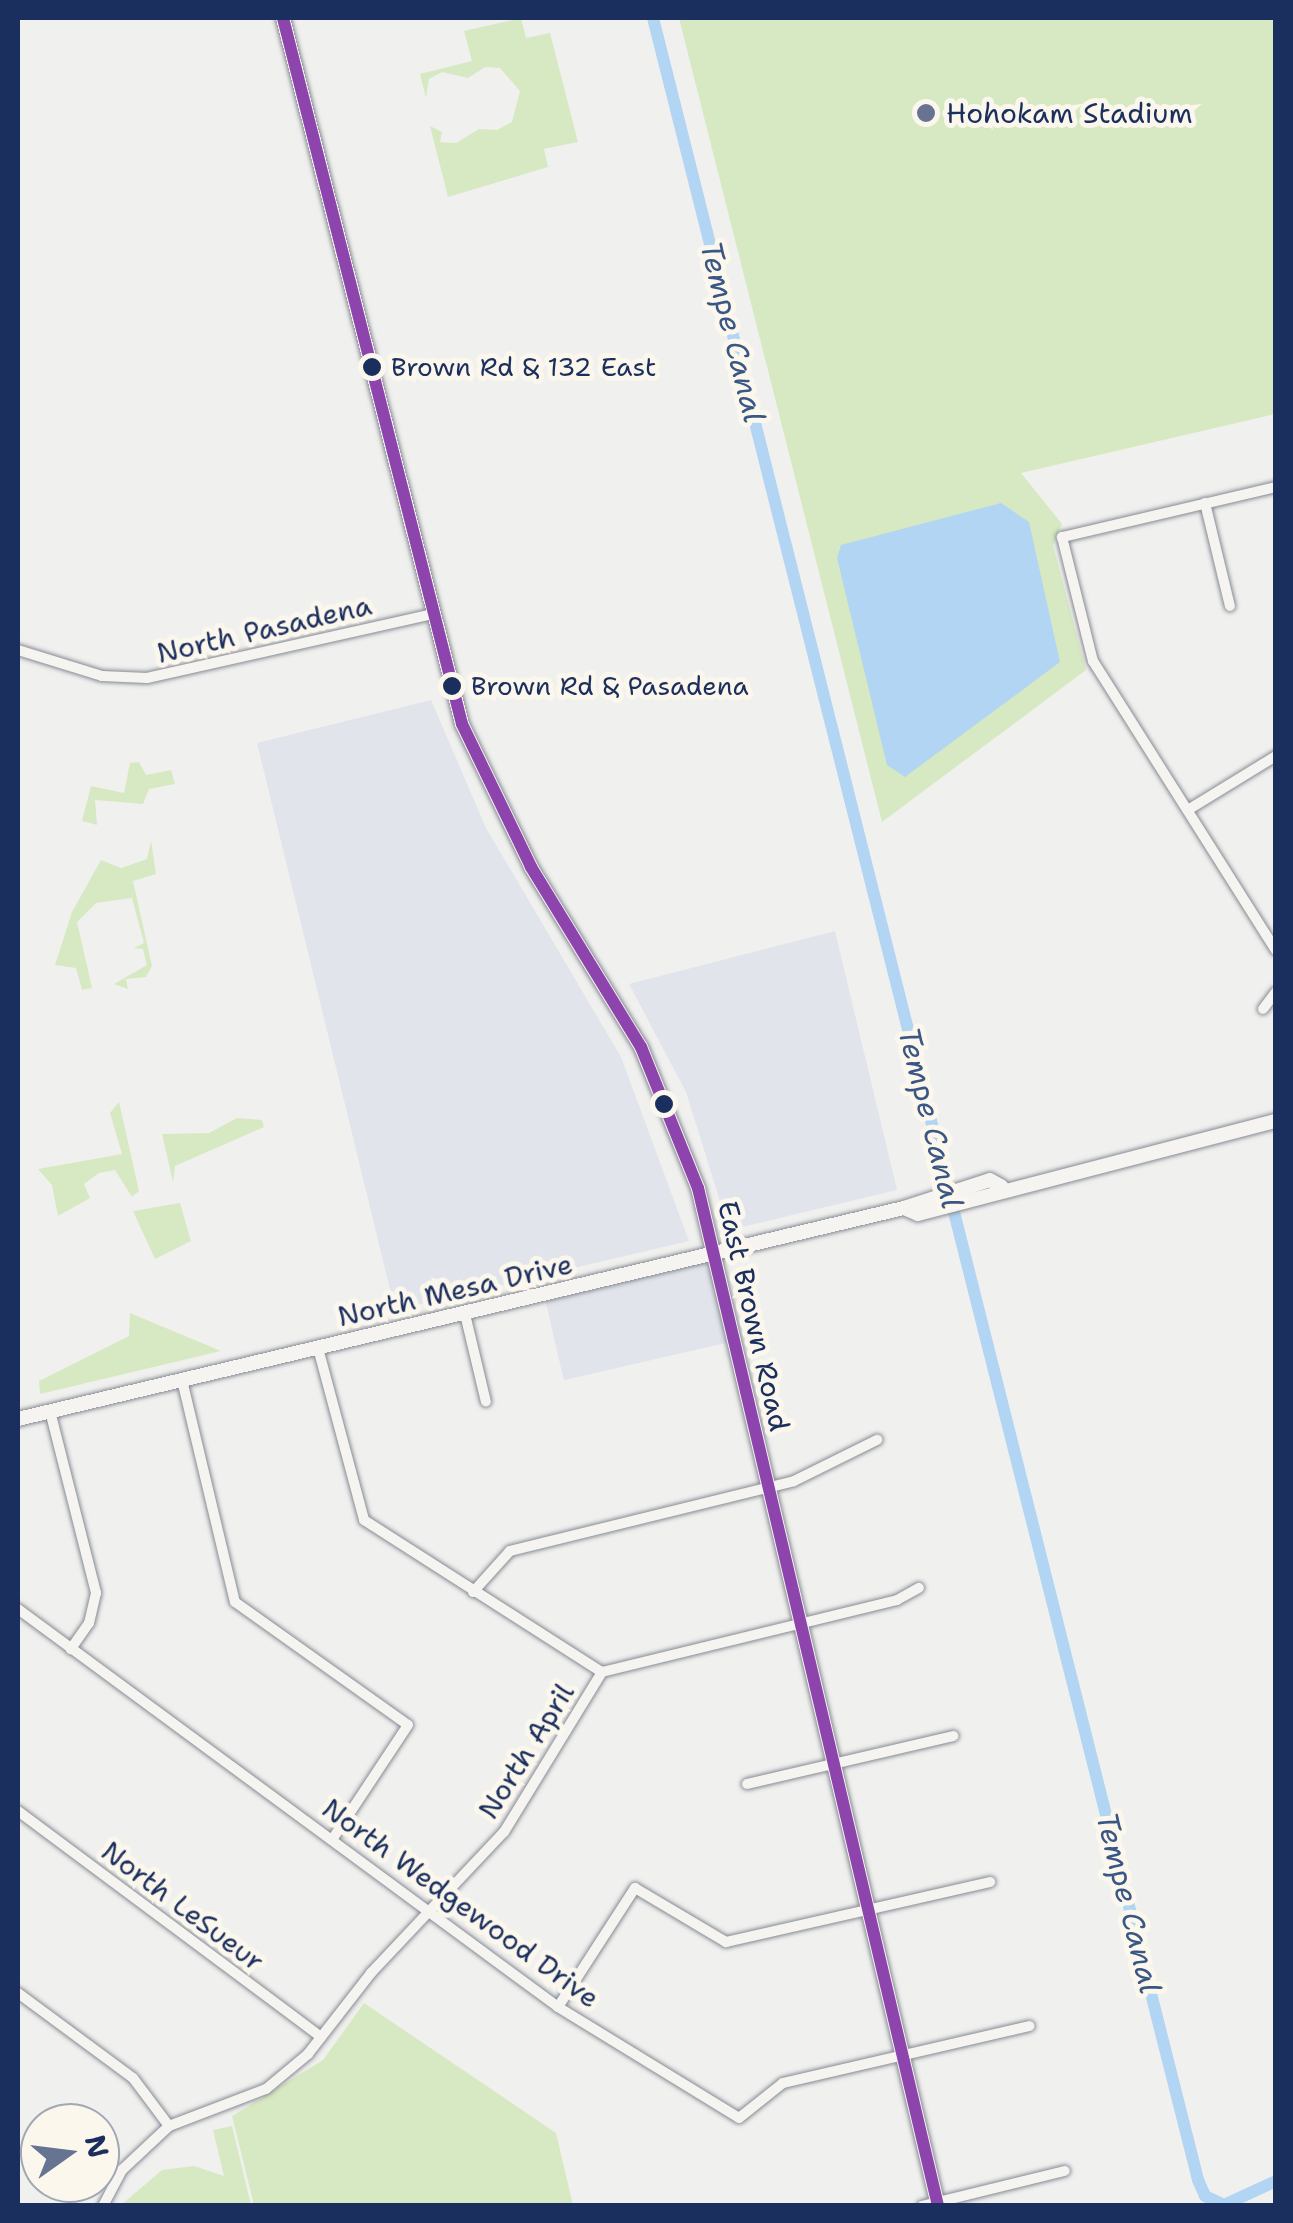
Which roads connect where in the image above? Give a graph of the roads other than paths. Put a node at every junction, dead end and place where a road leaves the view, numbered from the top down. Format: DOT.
graph roads {
  1 [pos="283,18"];
  2 [pos="1276,487"];
  3 [pos="1205,503"];
  4 [pos="1230,606"];
  5 [pos="429,614"];
  6 [pos="18,650"];
  7 [pos="1276,756"];
  8 [pos="1191,808"];
  9 [pos="1276,950"];
  10 [pos="1276,992"];
  11 [pos="1264,1009"];
  12 [pos="1276,1121"];
  13 [pos="1002,1186"];
  14 [pos="938,1201"];
  15 [pos="715,1254"];
  16 [pos="465,1314"];
  17 [pos="318,1348"];
  18 [pos="182,1380"];
  19 [pos="486,1402"];
  20 [pos="50,1412"];
  21 [pos="18,1419"];
  22 [pos="877,1440"];
  23 [pos="769,1488"];
  24 [pos="919,1588"];
  25 [pos="472,1592"];
  26 [pos="18,1609"];
  27 [pos="801,1623"];
  28 [pos="71,1649"];
  29 [pos="602,1672"];
  30 [pos="954,1736"];
  31 [pos="834,1766"];
  32 [pos="747,1784"];
  33 [pos="18,1811"];
  34 [pos="334,1837"];
  35 [pos="990,1882"];
  36 [pos="426,1911"];
  37 [pos="868,1911"];
  38 [pos="18,1993"];
  39 [pos="558,2007"];
  40 [pos="1029,2026"];
  41 [pos="321,2037"];
  42 [pos="903,2057"];
  43 [pos="169,2126"];
  44 [pos="1065,2171"];
  45 [pos="932,2204"];
  46 [pos="103,2206"];
  1 -- 5 [label="main road, East Brown Road"];
  2 -- 3 [label="street"];
  3 -- 4 [label="street"];
  3 -- 8 [label="street"];
  5 -- 6 [label="street, North Pasadena"];
  5 -- 15 [label="main road, East Brown Road"];
  7 -- 8 [label="street"];
  8 -- 9 [label="street"];
  10 -- 11 [label="street"];
  12 -- 13 [label="main road, North Mesa Drive"];
  13 -- 14 [label="main road, North Mesa Drive"];
  13 -- 14 [label="main road, North Mesa Drive"];
  14 -- 15 [label="main road, North Mesa Drive"];
  15 -- 16 [label="main road, North Mesa Drive"];
  15 -- 23 [label="main road, East Brown Road"];
  16 -- 17 [label="main road, North Mesa Drive"];
  16 -- 19 [label="street"];
  17 -- 18 [label="main road, North Mesa Drive"];
  17 -- 25 [label="street"];
  18 -- 20 [label="main road, North Mesa Drive"];
  18 -- 34 [label="street"];
  20 -- 21 [label="main road, North Mesa Drive"];
  20 -- 28 [label="street"];
  22 -- 23 [label="street"];
  23 -- 25 [label="street"];
  23 -- 27 [label="main road, East Brown Road"];
  24 -- 27 [label="street, North April"];
  25 -- 29 [label="street"];
  26 -- 28 [label="street, North Wedgewood Drive"];
  27 -- 29 [label="street, North April"];
  27 -- 31 [label="main road, East Brown Road"];
  28 -- 34 [label="street, North Wedgewood Drive"];
  29 -- 36 [label="street, North April"];
  30 -- 31 [label="street"];
  31 -- 32 [label="street"];
  31 -- 37 [label="main road, East Brown Road"];
  33 -- 41 [label="street, North LeSueur"];
  34 -- 36 [label="street, North Wedgewood Drive"];
  35 -- 37 [label="street"];
  36 -- 39 [label="street, North Wedgewood Drive"];
  36 -- 41 [label="street, North April"];
  37 -- 39 [label="street"];
  37 -- 42 [label="main road, East Brown Road"];
  38 -- 43 [label="street"];
  39 -- 42 [label="street, North Wedgewood Drive"];
  40 -- 42 [label="street"];
  41 -- 43 [label="street, North April"];
  42 -- 45 [label="main road, East Brown Road"];
  43 -- 46 [label="street"];
  44 -- 45 [label="street"];
}
